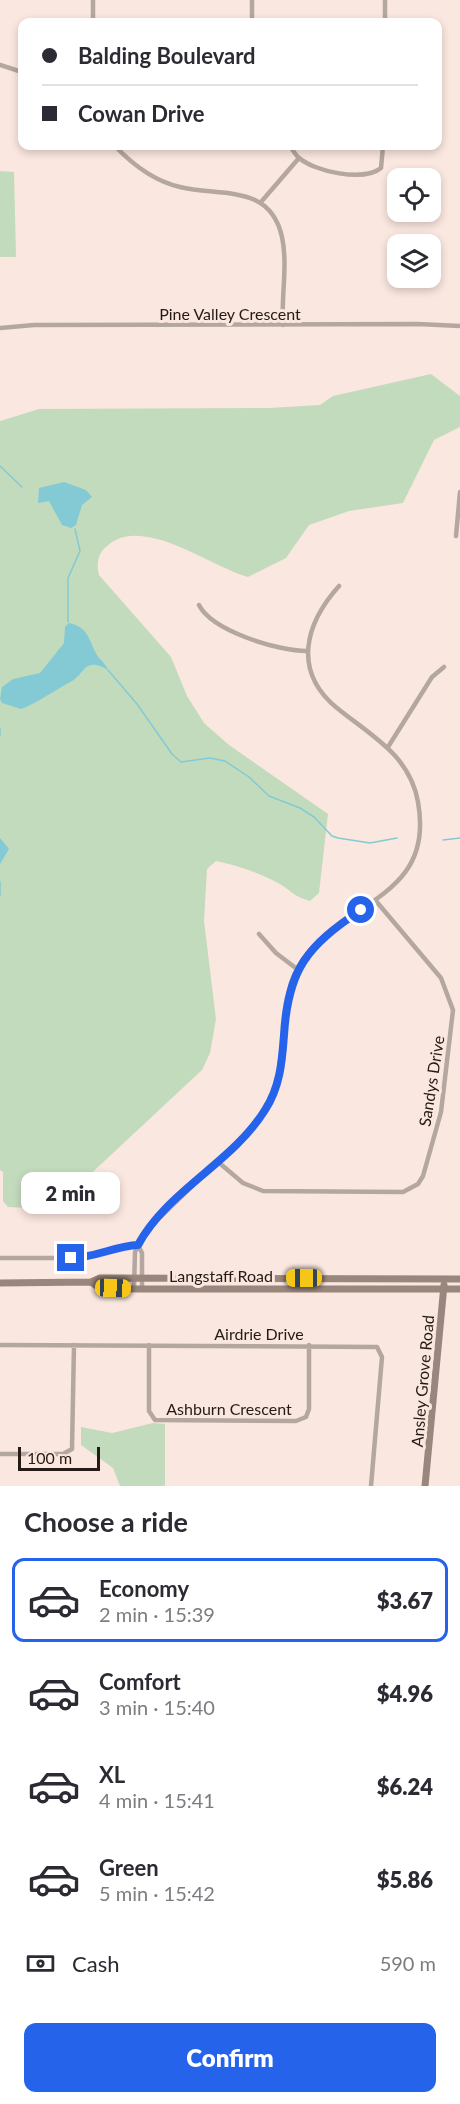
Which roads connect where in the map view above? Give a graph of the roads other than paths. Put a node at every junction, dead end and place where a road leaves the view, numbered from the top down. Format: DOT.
graph roads {
  1 [pos="93,0"];
  2 [pos="252,0"];
  3 [pos="385,0"];
  4 [pos="93,18"];
  5 [pos="252,18"];
  6 [pos="385,18"];
  7 [pos="0,65"];
  8 [pos="18,71"];
  9 [pos="120,150"];
  10 [pos="293,150"];
  11 [pos="383,150"];
  12 [pos="299,158"];
  13 [pos="261,202"];
  14 [pos="283,325"];
  15 [pos="460,326"];
  16 [pos="0,328"];
  17 [pos="460,492"];
  18 [pos="456,536"];
  19 [pos="339,586"];
  20 [pos="199,605"];
  21 [pos="307,651"];
  22 [pos="444,666"];
  23 [pos="388,747"];
  24 [pos="376,901"];
  25 [pos="259,934"];
  26 [pos="297,969"];
  27 [pos="217,1161"];
  28 [pos="138,1245"];
  29 [pos="0,1258"];
  30 [pos="138,1278"];
  31 [pos="445,1279"];
  32 [pos="460,1279"];
  33 [pos="91,1282"];
  34 [pos="0,1283"];
  35 [pos="134,1289"];
  36 [pos="142,1289"];
  37 [pos="444,1289"];
  38 [pos="460,1289"];
  39 [pos="0,1345"];
  40 [pos="74,1345"];
  41 [pos="149,1345"];
  42 [pos="309,1346"];
  43 [pos="0,1454"];
  44 [pos="371,1486"];
  45 [pos="425,1486"];
  1 -- 4 [label="street"];
  2 -- 5 [label="street"];
  3 -- 6 [label="street"];
  7 -- 8 [label="street"];
  9 -- 13 [label="street"];
  10 -- 12 [label="street"];
  11 -- 12 [label="street"];
  12 -- 13 [label="street"];
  13 -- 14 [label="street"];
  14 -- 15 [label="street, Pine Valley Crescent"];
  14 -- 16 [label="street, Pine Valley Crescent"];
  17 -- 18 [label="street"];
  19 -- 21 [label="street"];
  20 -- 21 [label="street"];
  21 -- 23 [label="street"];
  22 -- 23 [label="street"];
  23 -- 24 [label="street"];
  24 -- 26 [label="street"];
  24 -- 27 [label="street, Sandys Drive"];
  25 -- 26 [label="street"];
  26 -- 27 [label="street"];
  27 -- 28 [label="street"];
  28 -- 29 [label="street"];
  28 -- 30 [label="street"];
  30 -- 31 [label="main road, Langstaff Road"];
  30 -- 33 [label="main road, Langstaff Road"];
  30 -- 35 [label="street"];
  30 -- 36 [label="street"];
  31 -- 32 [label="main road, Langstaff Road"];
  31 -- 37 [label="main road, Ansley Grove Road"];
  33 -- 34 [label="main road, Langstaff Road"];
  33 -- 35 [label="main road, Langstaff Road"];
  35 -- 36 [label="main road, Langstaff Road"];
  36 -- 37 [label="main road, Langstaff Road"];
  37 -- 38 [label="main road, Langstaff Road"];
  37 -- 45 [label="main road, Ansley Grove Road"];
  39 -- 40 [label="street, Airdrie Drive"];
  40 -- 41 [label="street, Airdrie Drive"];
  40 -- 43 [label="street"];
  41 -- 42 [label="street, Airdrie Drive"];
  41 -- 42 [label="street, Ashburn Crescent"];
  42 -- 44 [label="street, Airdrie Drive"];
}
